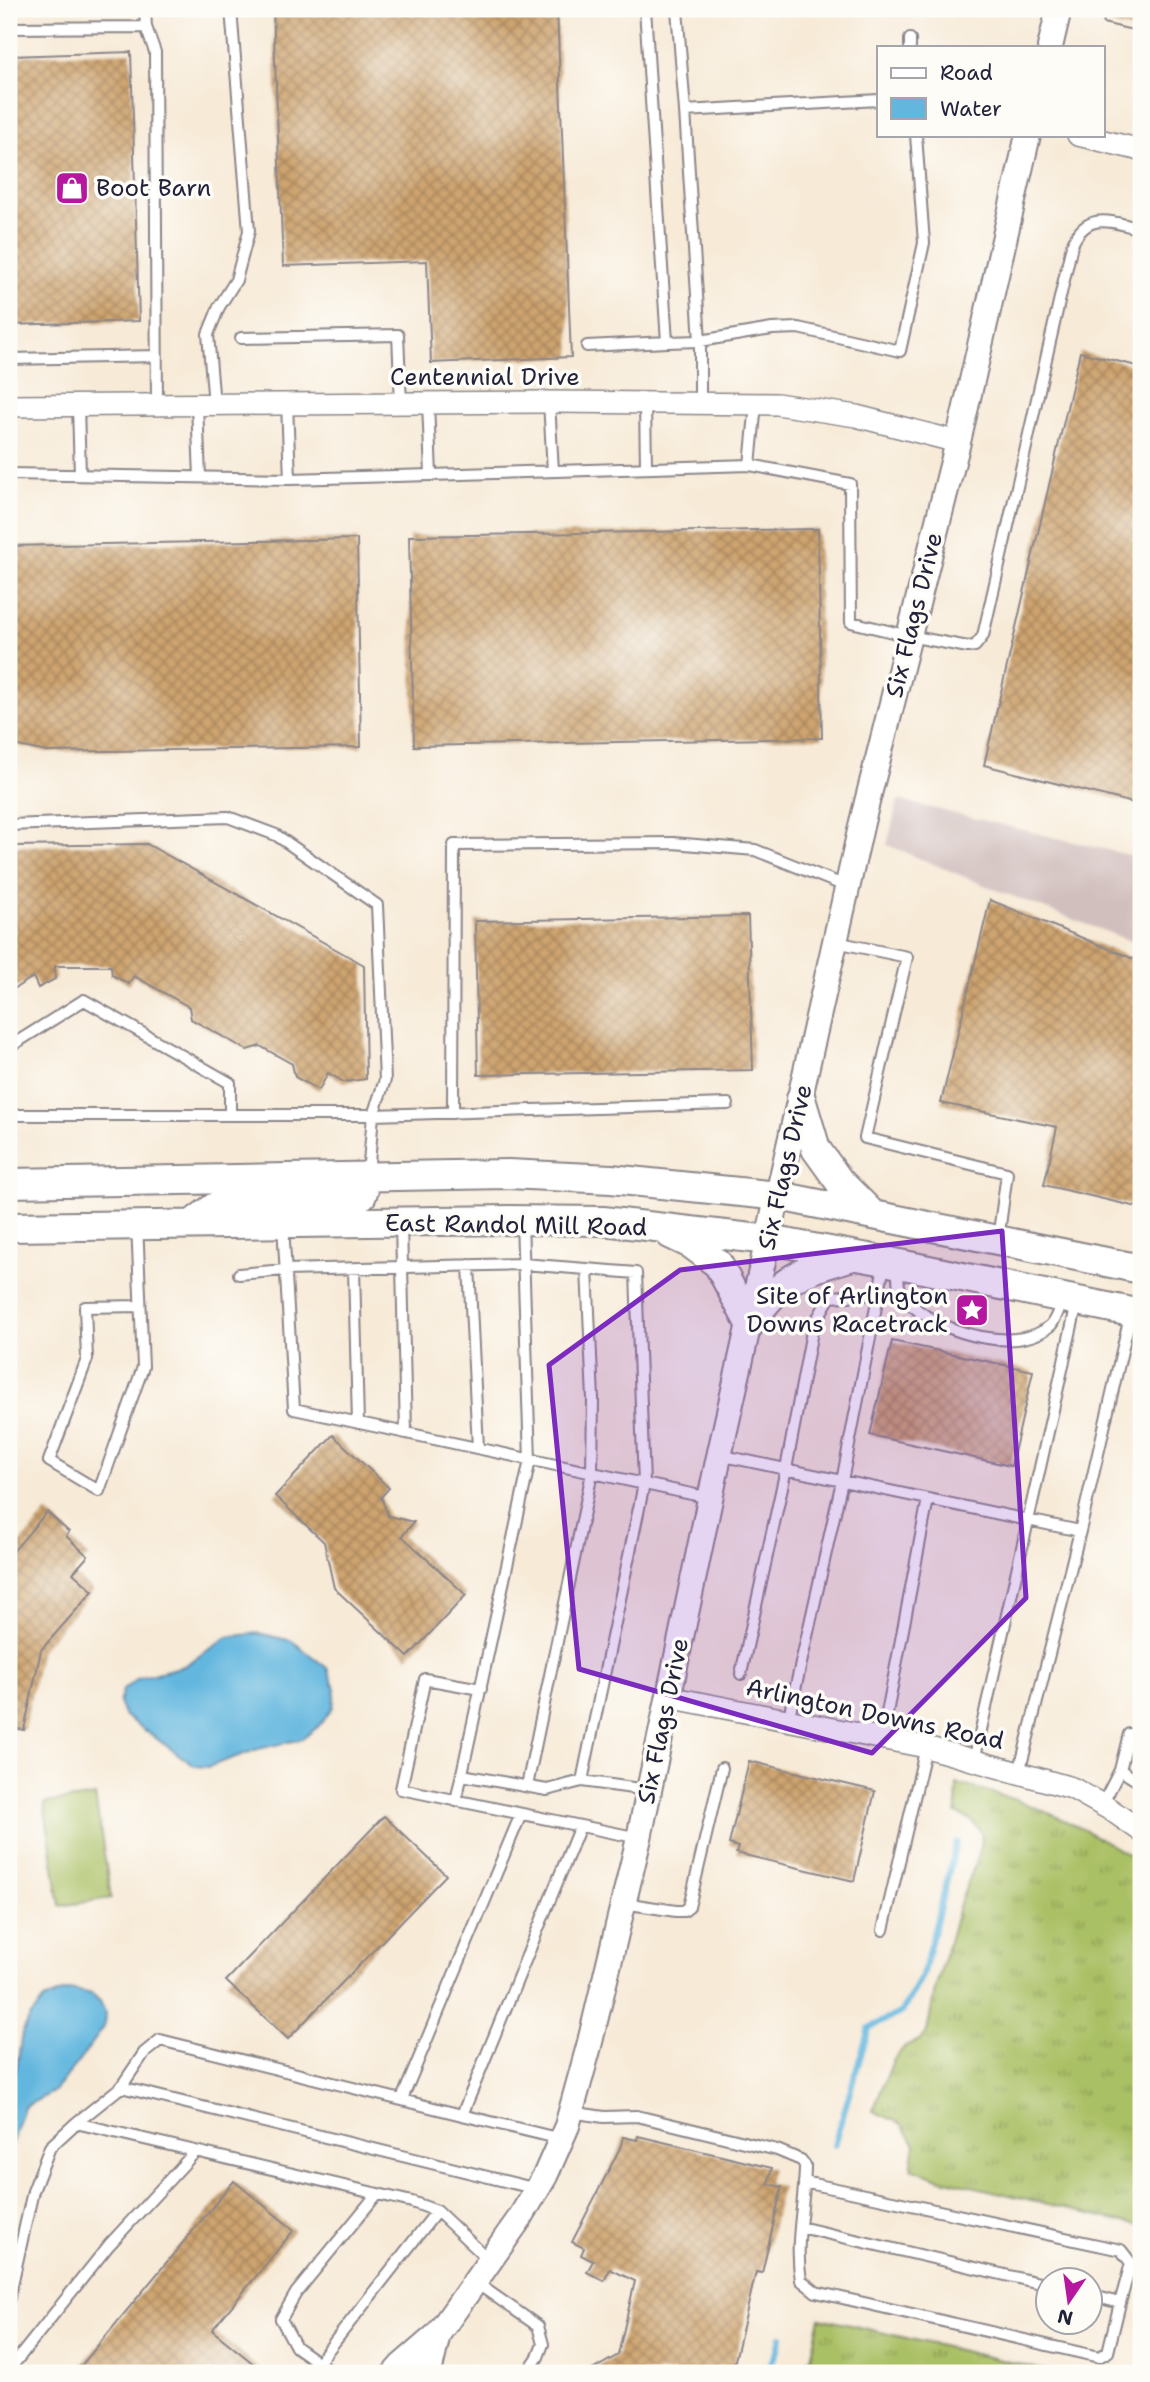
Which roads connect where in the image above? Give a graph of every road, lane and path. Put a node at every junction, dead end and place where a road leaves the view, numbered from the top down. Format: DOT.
graph roads {
  1 [pos="145,9"];
  2 [pos="231,9"];
  3 [pos="645,9"];
  4 [pos="677,9"];
  5 [pos="1059,9"];
  6 [pos="9,28"];
  7 [pos="146,28"];
  8 [pos="1050,46"];
  9 [pos="877,100"];
  10 [pos="685,111"];
  11 [pos="916,136"];
  12 [pos="1028,136"];
  13 [pos="1082,136"];
  14 [pos="1141,150"];
  15 [pos="1141,229"];
  16 [pos="241,338"];
  17 [pos="700,341"];
  18 [pos="667,342"];
  19 [pos="587,346"];
  20 [pos="157,356"];
  21 [pos="9,359"];
  22 [pos="549,402"];
  23 [pos="428,403"];
  24 [pos="645,403"];
  25 [pos="700,403"];
  26 [pos="287,404"];
  27 [pos="401,404"];
  28 [pos="756,404"];
  29 [pos="157,405"];
  30 [pos="206,405"];
  31 [pos="9,406"];
  32 [pos="78,406"];
  33 [pos="958,442"];
  34 [pos="750,465"];
  35 [pos="646,468"];
  36 [pos="554,471"];
  37 [pos="9,474"];
  38 [pos="80,475"];
  39 [pos="431,475"];
  40 [pos="200,477"];
  41 [pos="290,479"];
  42 [pos="909,636"];
  43 [pos="9,825"];
  44 [pos="848,887"];
  45 [pos="836,942"];
  46 [pos="9,1047"];
  47 [pos="801,1099"];
  48 [pos="728,1104"];
  49 [pos="453,1112"];
  50 [pos="230,1113"];
  51 [pos="9,1115"];
  52 [pos="373,1115"];
  53 [pos="368,1175"];
  54 [pos="9,1183"];
  55 [pos="779,1196"];
  56 [pos="872,1214"];
  57 [pos="523,1220"];
  58 [pos="401,1222"];
  59 [pos="283,1223"];
  60 [pos="193,1224"];
  61 [pos="137,1225"];
  62 [pos="9,1227"];
  63 [pos="655,1227"];
  64 [pos="769,1240"];
  65 [pos="998,1240"];
  66 [pos="857,1255"];
  67 [pos="891,1262"];
  68 [pos="523,1264"];
  69 [pos="470,1265"];
  70 [pos="402,1267"];
  71 [pos="354,1269"];
  72 [pos="587,1269"];
  73 [pos="1141,1269"];
  74 [pos="285,1270"];
  75 [pos="239,1274"];
  76 [pos="878,1294"];
  77 [pos="1071,1299"];
  78 [pos="140,1306"];
  79 [pos="1136,1313"];
  80 [pos="750,1324"];
  81 [pos="358,1423"];
  82 [pos="406,1433"];
  83 [pos="478,1448"];
  84 [pos="719,1455"];
  85 [pos="530,1460"];
  86 [pos="786,1469"];
  87 [pos="592,1473"];
  88 [pos="842,1481"];
  89 [pos="645,1484"];
  90 [pos="710,1498"];
  91 [pos="928,1499"];
  92 [pos="1029,1520"];
  93 [pos="1080,1531"];
  94 [pos="741,1674"];
  95 [pos="481,1689"];
  96 [pos="667,1697"];
  97 [pos="788,1721"];
  98 [pos="1141,1737"];
  99 [pos="882,1739"];
  100 [pos="926,1748"];
  101 [pos="974,1761"];
  102 [pos="722,1768"];
  103 [pos="1120,1770"];
  104 [pos="1019,1773"];
  105 [pos="462,1775"];
  106 [pos="582,1781"];
  107 [pos="1141,1783"];
  108 [pos="527,1786"];
  109 [pos="648,1790"];
  110 [pos="456,1801"];
  111 [pos="1102,1805"];
  112 [pos="520,1814"];
  113 [pos="580,1826"];
  114 [pos="1141,1831"];
  115 [pos="639,1838"];
  116 [pos="623,1903"];
  117 [pos="883,1930"];
  118 [pos="121,2087"];
  119 [pos="402,2099"];
  120 [pos="570,2112"];
  121 [pos="462,2115"];
  122 [pos="76,2123"];
  123 [pos="561,2140"];
  124 [pos="195,2151"];
  125 [pos="804,2182"];
  126 [pos="537,2189"];
  127 [pos="377,2193"];
  128 [pos="437,2211"];
  129 [pos="800,2227"];
  130 [pos="490,2261"];
  131 [pos="475,2282"];
  132 [pos="1034,2282"];
  133 [pos="9,2298"];
  134 [pos="1104,2299"];
  135 [pos="1120,2303"];
  136 [pos="438,2334"];
  137 [pos="318,2363"];
  138 [pos="9,2370"];
  139 [pos="333,2373"];
  140 [pos="396,2373"];
  141 [pos="429,2373"];
  142 [pos="527,2373"];
  1 -- 7 [label="lane"];
  2 -- 30 [label="lane"];
  3 -- 18 [label="lane"];
  4 -- 10 [label="lane"];
  5 -- 8 [label="street"];
  6 -- 7 [label="lane"];
  7 -- 20 [label="lane"];
  9 -- 10 [label="lane"];
  10 -- 17 [label="lane"];
  11 -- 17 [label="lane"];
  12 -- 33 [label="street, Six Flags Drive"];
  13 -- 14 [label="street"];
  15 -- 42 [label="lane"];
  16 -- 27 [label="lane"];
  17 -- 18 [label="lane"];
  17 -- 25 [label="lane"];
  18 -- 19 [label="lane"];
  20 -- 21 [label="lane"];
  20 -- 29 [label="lane"];
  22 -- 23 [label="street, Centennial Drive"];
  22 -- 24 [label="street, Centennial Drive"];
  22 -- 36 [label="lane"];
  23 -- 27 [label="street, Centennial Drive"];
  23 -- 39 [label="lane"];
  24 -- 25 [label="street, Centennial Drive"];
  24 -- 35 [label="lane"];
  25 -- 28 [label="street, Centennial Drive"];
  26 -- 27 [label="street, Centennial Drive"];
  26 -- 30 [label="street, Centennial Drive"];
  26 -- 41 [label="lane"];
  28 -- 33 [label="street, Centennial Drive"];
  28 -- 34 [label="lane"];
  29 -- 30 [label="street, Centennial Drive"];
  29 -- 32 [label="street, Centennial Drive"];
  30 -- 40 [label="lane"];
  31 -- 32 [label="street, Centennial Drive"];
  32 -- 38 [label="lane"];
  33 -- 42 [label="street, Six Flags Drive"];
  34 -- 35 [label="lane"];
  34 -- 42 [label="lane"];
  35 -- 36 [label="lane"];
  36 -- 39 [label="lane"];
  37 -- 38 [label="lane"];
  38 -- 40 [label="lane"];
  39 -- 41 [label="lane"];
  40 -- 41 [label="lane"];
  42 -- 44 [label="street, Six Flags Drive"];
  43 -- 52 [label="lane"];
  44 -- 45 [label="street, Six Flags Drive"];
  44 -- 49 [label="lane"];
  45 -- 47 [label="street, Six Flags Drive"];
  45 -- 65 [label="lane"];
  46 -- 50 [label="lane"];
  47 -- 55 [label="street, Six Flags Drive"];
  47 -- 56 [label="main road"];
  48 -- 49 [label="lane"];
  49 -- 52 [label="lane"];
  50 -- 51 [label="lane"];
  50 -- 52 [label="lane"];
  52 -- 53 [label="lane"];
  53 -- 54 [label="main road, East Randol Mill Road"];
  53 -- 55 [label="main road, East Randol Mill Road"];
  53 -- 60 [label="main road"];
  55 -- 56 [label="main road, East Randol Mill Road"];
  55 -- 64 [label="street, Six Flags Drive"];
  56 -- 65 [label="main road, East Randol Mill Road"];
  57 -- 58 [label="main road, East Randol Mill Road"];
  57 -- 63 [label="main road, East Randol Mill Road"];
  57 -- 68 [label="lane"];
  58 -- 59 [label="main road, East Randol Mill Road"];
  58 -- 70 [label="lane"];
  59 -- 60 [label="main road, East Randol Mill Road"];
  59 -- 74 [label="lane"];
  60 -- 61 [label="main road, East Randol Mill Road"];
  61 -- 62 [label="main road, East Randol Mill Road"];
  61 -- 78 [label="lane"];
  63 -- 64 [label="main road, East Randol Mill Road"];
  63 -- 80 [label="main road"];
  64 -- 66 [label="main road, East Randol Mill Road"];
  64 -- 80 [label="street, Six Flags Drive"];
  65 -- 73 [label="main road, East Randol Mill Road"];
  66 -- 67 [label="main road, East Randol Mill Road"];
  66 -- 80 [label="main road"];
  67 -- 76 [label="lane"];
  67 -- 77 [label="main road, East Randol Mill Road"];
  67 -- 77 [label="lane"];
  68 -- 69 [label="lane"];
  68 -- 72 [label="lane"];
  68 -- 85 [label="lane"];
  69 -- 70 [label="lane"];
  69 -- 83 [label="lane"];
  70 -- 71 [label="lane"];
  70 -- 82 [label="lane"];
  71 -- 74 [label="lane"];
  71 -- 81 [label="lane"];
  72 -- 87 [label="lane"];
  72 -- 89 [label="lane"];
  74 -- 75 [label="lane"];
  74 -- 81 [label="lane"];
  76 -- 86 [label="lane"];
  76 -- 88 [label="lane"];
  77 -- 79 [label="main road, East Randol Mill Road"];
  77 -- 92 [label="lane"];
  78 -- 78 [label="lane"];
  79 -- 93 [label="lane"];
  80 -- 84 [label="street, Six Flags Drive"];
  81 -- 82 [label="lane"];
  82 -- 83 [label="lane"];
  83 -- 85 [label="lane"];
  84 -- 86 [label="lane"];
  84 -- 90 [label="street, Six Flags Drive"];
  85 -- 87 [label="lane"];
  85 -- 95 [label="lane"];
  86 -- 88 [label="lane"];
  86 -- 94 [label="lane"];
  87 -- 89 [label="lane"];
  87 -- 108 [label="lane"];
  88 -- 91 [label="lane"];
  88 -- 97 [label="lane"];
  89 -- 90 [label="lane"];
  89 -- 106 [label="lane"];
  90 -- 96 [label="street, Six Flags Drive"];
  91 -- 92 [label="lane"];
  91 -- 99 [label="lane"];
  92 -- 93 [label="lane"];
  92 -- 101 [label="lane"];
  93 -- 104 [label="lane"];
  95 -- 105 [label="lane"];
  95 -- 110 [label="lane"];
  96 -- 97 [label="street, Arlington Downs Road"];
  96 -- 109 [label="street, Six Flags Drive"];
  97 -- 99 [label="street, Arlington Downs Road"];
  98 -- 103 [label="lane"];
  99 -- 100 [label="street, Arlington Downs Road"];
  100 -- 101 [label="street, Arlington Downs Road"];
  100 -- 117 [label="lane"];
  101 -- 104 [label="street, Arlington Downs Road"];
  102 -- 116 [label="lane"];
  103 -- 107 [label="lane"];
  103 -- 111 [label="lane"];
  104 -- 111 [label="street, Arlington Downs Road"];
  105 -- 108 [label="lane"];
  105 -- 110 [label="lane"];
  106 -- 108 [label="lane"];
  106 -- 109 [label="lane"];
  109 -- 115 [label="street, Six Flags Drive"];
  110 -- 112 [label="lane"];
  111 -- 114 [label="street, Arlington Downs Road"];
  112 -- 113 [label="lane"];
  112 -- 119 [label="lane"];
  113 -- 115 [label="lane"];
  113 -- 121 [label="lane"];
  115 -- 116 [label="street, Six Flags Drive"];
  116 -- 120 [label="street, Six Flags Drive"];
  118 -- 119 [label="lane"];
  118 -- 122 [label="lane"];
  118 -- 126 [label="lane"];
  119 -- 121 [label="lane"];
  120 -- 123 [label="street, Six Flags Drive"];
  120 -- 125 [label="lane"];
  121 -- 123 [label="lane"];
  122 -- 124 [label="lane"];
  122 -- 133 [label="lane"];
  123 -- 126 [label="street, Six Flags Drive"];
  124 -- 127 [label="lane"];
  124 -- 138 [label="lane"];
  125 -- 129 [label="lane"];
  125 -- 135 [label="lane"];
  126 -- 130 [label="street, Six Flags Drive"];
  127 -- 128 [label="lane"];
  127 -- 137 [label="lane"];
  128 -- 130 [label="lane"];
  128 -- 137 [label="lane"];
  129 -- 132 [label="lane"];
  129 -- 135 [label="lane"];
  130 -- 131 [label="street, Six Flags Drive"];
  131 -- 136 [label="street, Six Flags Drive"];
  131 -- 142 [label="lane"];
  134 -- 135 [label="lane"];
  136 -- 140 [label="street, Six Flags Drive"];
  136 -- 141 [label="street, Six Flags Drive"];
  137 -- 139 [label="lane"];
}
